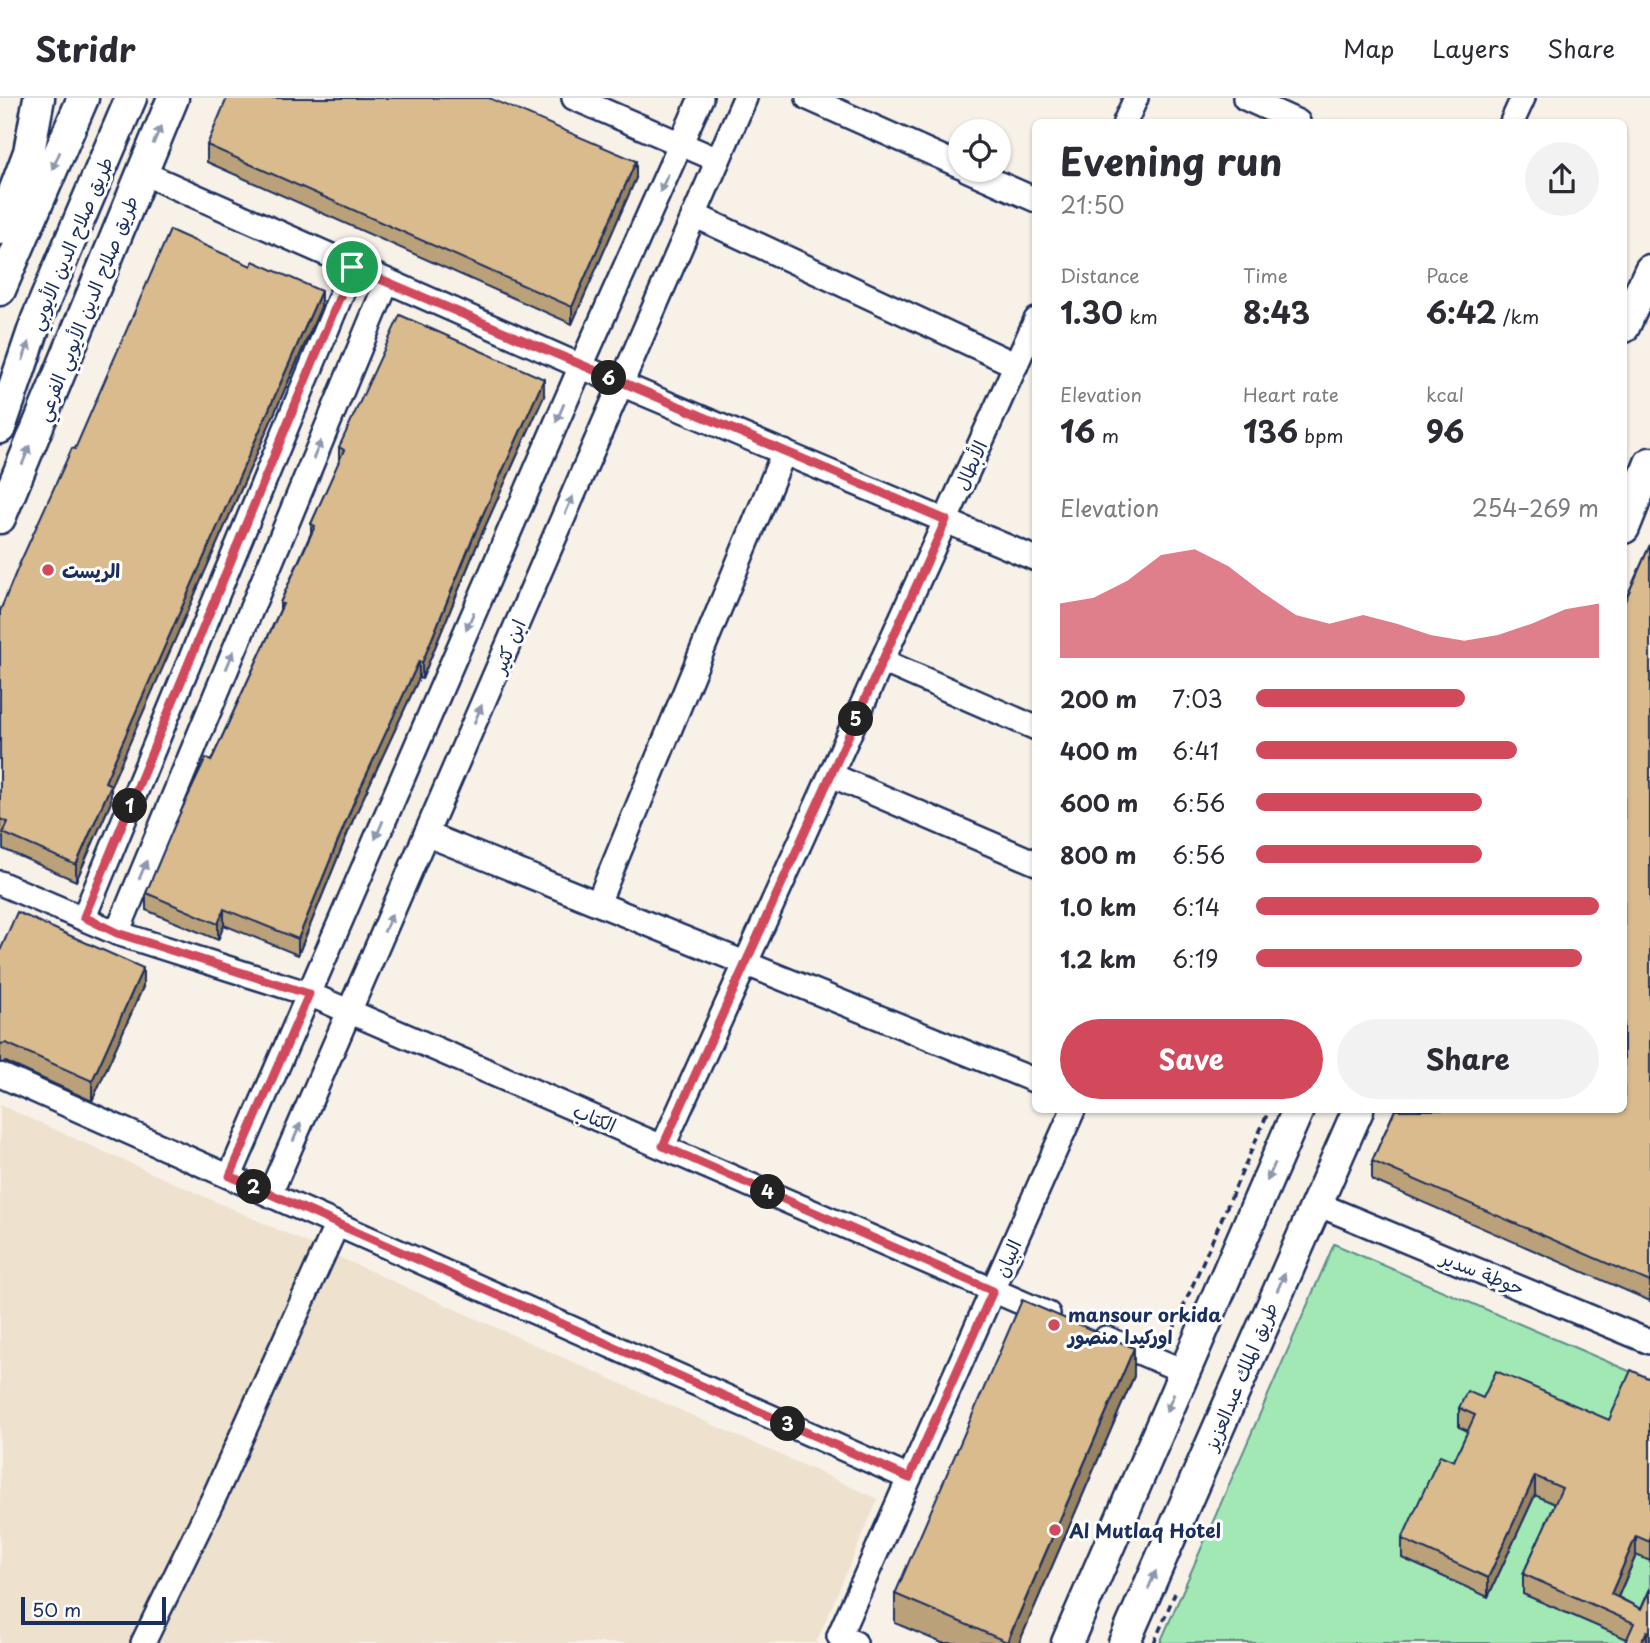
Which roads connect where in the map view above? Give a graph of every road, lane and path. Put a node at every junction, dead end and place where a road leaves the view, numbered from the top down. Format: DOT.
graph roads {
  1 [pos="38,98"];
  2 [pos="83,98"];
  3 [pos="131,98"];
  4 [pos="173,98"];
  5 [pos="574,98"];
  6 [pos="701,98"];
  7 [pos="745,98"];
  8 [pos="808,98"];
  9 [pos="1136,98"];
  10 [pos="1245,98"];
  11 [pos="1523,98"];
  12 [pos="1126,119"];
  13 [pos="1290,119"];
  14 [pos="1513,119"];
  15 [pos="681,145"];
  16 [pos="718,160"];
  17 [pos="948,160"];
  18 [pos="141,172"];
  19 [pos="0,177"];
  20 [pos="995,182"];
  21 [pos="1032,198"];
  22 [pos="694,215"];
  23 [pos="0,229"];
  24 [pos="352,267"];
  25 [pos="1650,270"];
  26 [pos="387,282"];
  27 [pos="0,290"];
  28 [pos="1650,290"];
  29 [pos="1627,320"];
  30 [pos="1032,329"];
  31 [pos="1627,335"];
  32 [pos="1016,365"];
  33 [pos="581,366"];
  34 [pos="621,384"];
  35 [pos="0,428"];
  36 [pos="784,452"];
  37 [pos="1648,475"];
  38 [pos="0,518"];
  39 [pos="946,520"];
  40 [pos="1627,521"];
  41 [pos="1032,557"];
  42 [pos="882,661"];
  43 [pos="1032,726"];
  44 [pos="831,775"];
  45 [pos="426,834"];
  46 [pos="1032,861"];
  47 [pos="0,883"];
  48 [pos="598,903"];
  49 [pos="84,917"];
  50 [pos="117,933"];
  51 [pos="746,963"];
  52 [pos="309,994"];
  53 [pos="349,1012"];
  54 [pos="0,1075"];
  55 [pos="1032,1079"];
  56 [pos="1072,1113"];
  57 [pos="1268,1113"];
  58 [pos="1297,1113"];
  59 [pos="1357,1113"];
  60 [pos="663,1146"];
  61 [pos="230,1176"];
  62 [pos="270,1194"];
  63 [pos="1315,1203"];
  64 [pos="337,1224"];
  65 [pos="993,1291"];
  66 [pos="1650,1342"];
  67 [pos="1171,1366"];
  68 [pos="909,1478"];
  69 [pos="847,1640"];
  70 [pos="143,1643"];
  71 [pos="1067,1643"];
  72 [pos="1125,1643"];
  1 -- 19 [label="main road"];
  1 -- 23 [label="main road"];
  2 -- 27 [label="main road, one-way"];
  35 -- 3 [label="main road, طريق صلاح الدين الأيوبي, one-way"];
  18 -- 4 [label="main road, طريق صلاح الدين الأيوبي الفرعي, one-way"];
  5 -- 15 [label="street"];
  6 -- 15 [label="street"];
  7 -- 16 [label="street, ابن كثير"];
  8 -- 17 [label="street"];
  9 -- 12 [label="street"];
  10 -- 13 [label="street"];
  11 -- 14 [label="street"];
  15 -- 16 [label="street"];
  15 -- 33 [label="street, one-way"];
  16 -- 22 [label="street, ابن كثير"];
  18 -- 24 [label="street"];
  38 -- 18 [label="main road, طريق صلاح الدين الأيوبي الفرعي, one-way"];
  20 -- 21 [label="street"];
  22 -- 32 [label="street"];
  22 -- 34 [label="street, ابن كثير"];
  24 -- 26 [label="street"];
  24 -- 49 [label="street"];
  25 -- 29 [label="main road"];
  26 -- 33 [label="street"];
  50 -- 26 [label="street, one-way"];
  28 -- 31 [label="main road"];
  30 -- 32 [label="street, الأبطال"];
  32 -- 39 [label="street, الأبطال"];
  33 -- 34 [label="street"];
  33 -- 52 [label="street, one-way"];
  34 -- 36 [label="street"];
  45 -- 34 [label="street, ابن كثير, one-way"];
  36 -- 39 [label="street"];
  36 -- 48 [label="street"];
  37 -- 40 [label="main road"];
  39 -- 41 [label="street"];
  39 -- 42 [label="street, الأبطال"];
  42 -- 43 [label="street"];
  42 -- 44 [label="street, الأبطال"];
  44 -- 46 [label="street"];
  44 -- 51 [label="street, الأبطال"];
  45 -- 48 [label="street"];
  53 -- 45 [label="street, ابن كثير, one-way"];
  47 -- 49 [label="street, الكتاب"];
  48 -- 51 [label="street"];
  49 -- 50 [label="street, الكتاب"];
  50 -- 52 [label="street, الكتاب"];
  51 -- 55 [label="street"];
  51 -- 60 [label="street, الأبطال"];
  52 -- 53 [label="street, الكتاب"];
  52 -- 61 [label="street"];
  53 -- 60 [label="street, الكتاب"];
  62 -- 53 [label="street, ابن كثير, one-way"];
  54 -- 61 [label="street"];
  56 -- 65 [label="street, البيان"];
  57 -- 67 [label="path"];
  58 -- 67 [label="main road, one-way"];
  59 -- 63 [label="main road, طريق الملك عبدالعزيز"];
  60 -- 65 [label="street, الكتاب"];
  61 -- 62 [label="street"];
  62 -- 64 [label="street"];
  63 -- 66 [label="street, حوطة سدير"];
  72 -- 63 [label="main road, طريق الملك عبدالعزيز, one-way"];
  64 -- 68 [label="street"];
  64 -- 70 [label="street"];
  65 -- 67 [label="street, الكتاب"];
  65 -- 68 [label="street, البيان"];
  67 -- 71 [label="main road, one-way"];
  68 -- 69 [label="street, البيان"];
}
